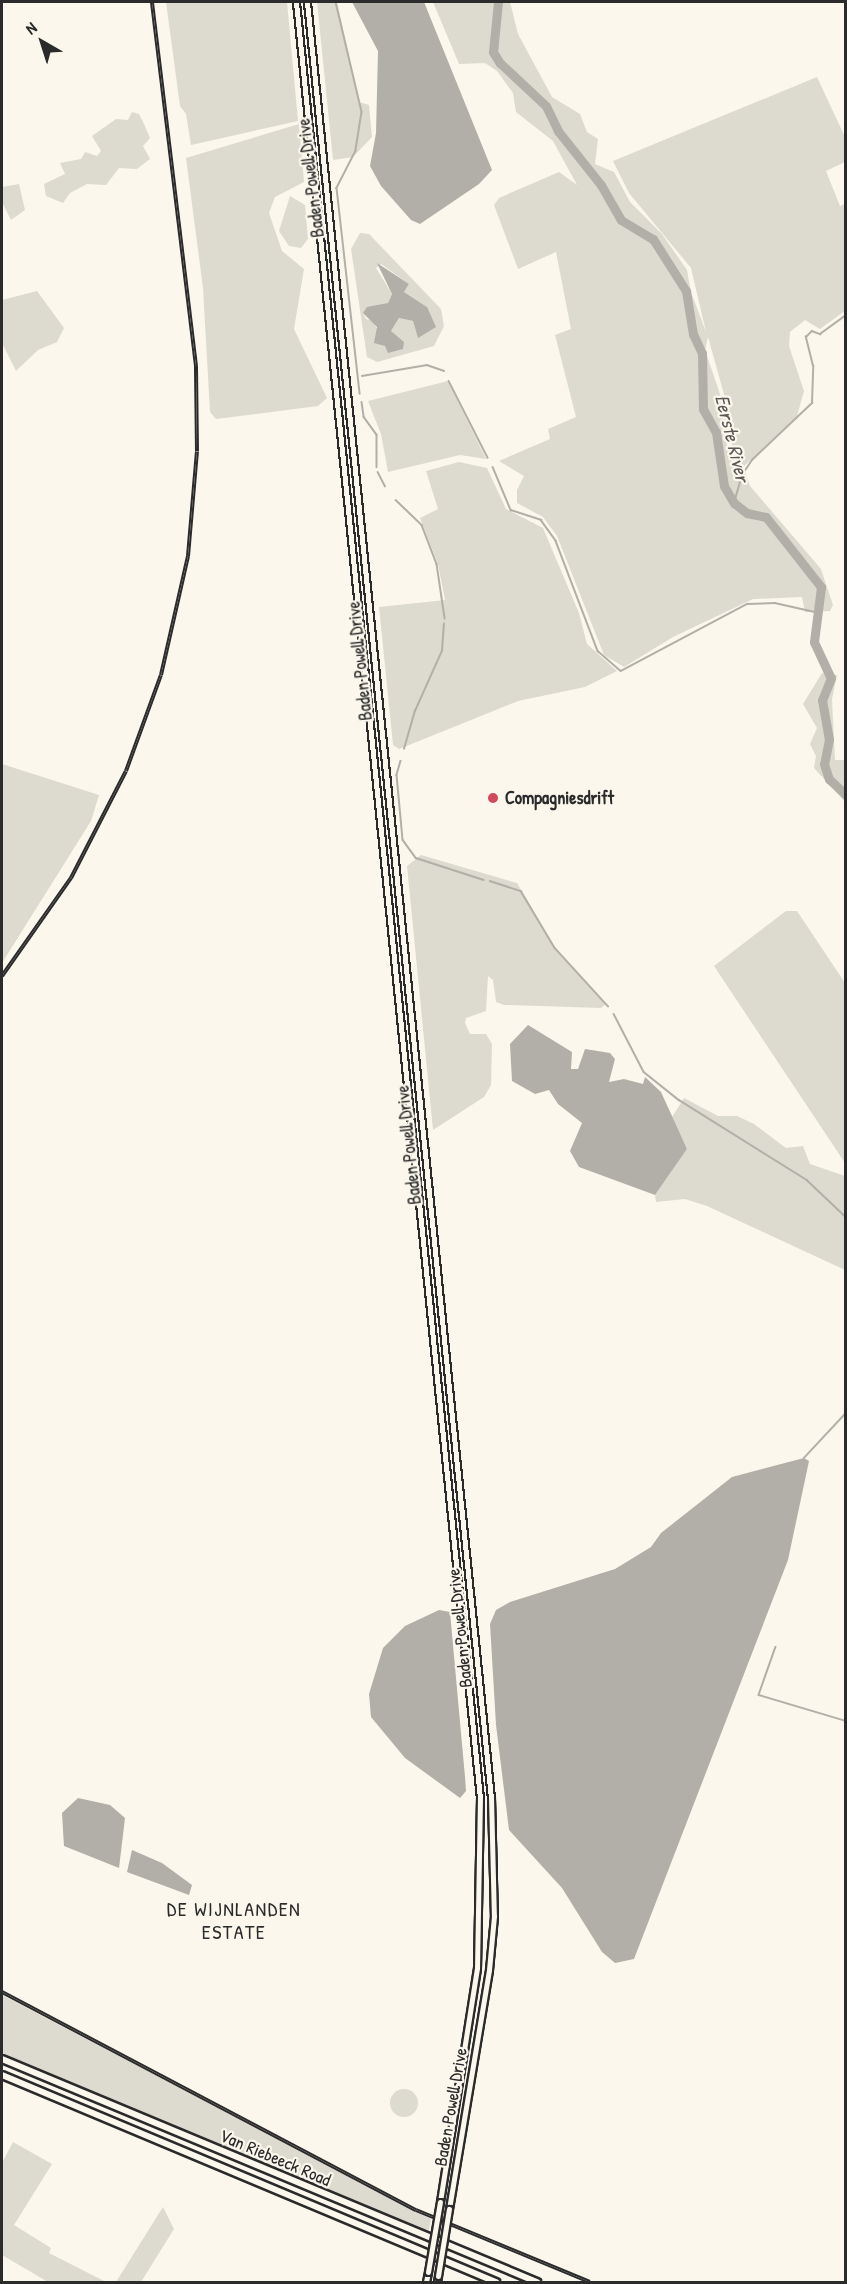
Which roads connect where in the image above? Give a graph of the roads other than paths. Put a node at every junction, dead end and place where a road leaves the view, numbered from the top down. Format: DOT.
graph roads {
  1 [pos="296,2"];
  2 [pos="307,2"];
  3 [pos="2,2058"];
  4 [pos="11,2063"];
  5 [pos="3,2075"];
  6 [pos="169,2128"];
  7 [pos="162,2142"];
  8 [pos="437,2279"];
  9 [pos="426,2283"];
  10 [pos="496,2283"];
  11 [pos="537,2283"];
  1 -- 9 [label="main road, Baden Powell Drive, bridge"];
  2 -- 8 [label="main road, Baden Powell Drive, bridge"];
  3 -- 4 [label="main road, Van Riebeeck Road"];
  4 -- 5 [label="main road"];
  4 -- 6 [label="main road, Van Riebeeck Road"];
  5 -- 7 [label="main road, Van Riebeeck Road"];
  6 -- 7 [label="main road"];
  6 -- 11 [label="main road, Van Riebeeck Road"];
  7 -- 10 [label="main road, Van Riebeeck Road"];
}
